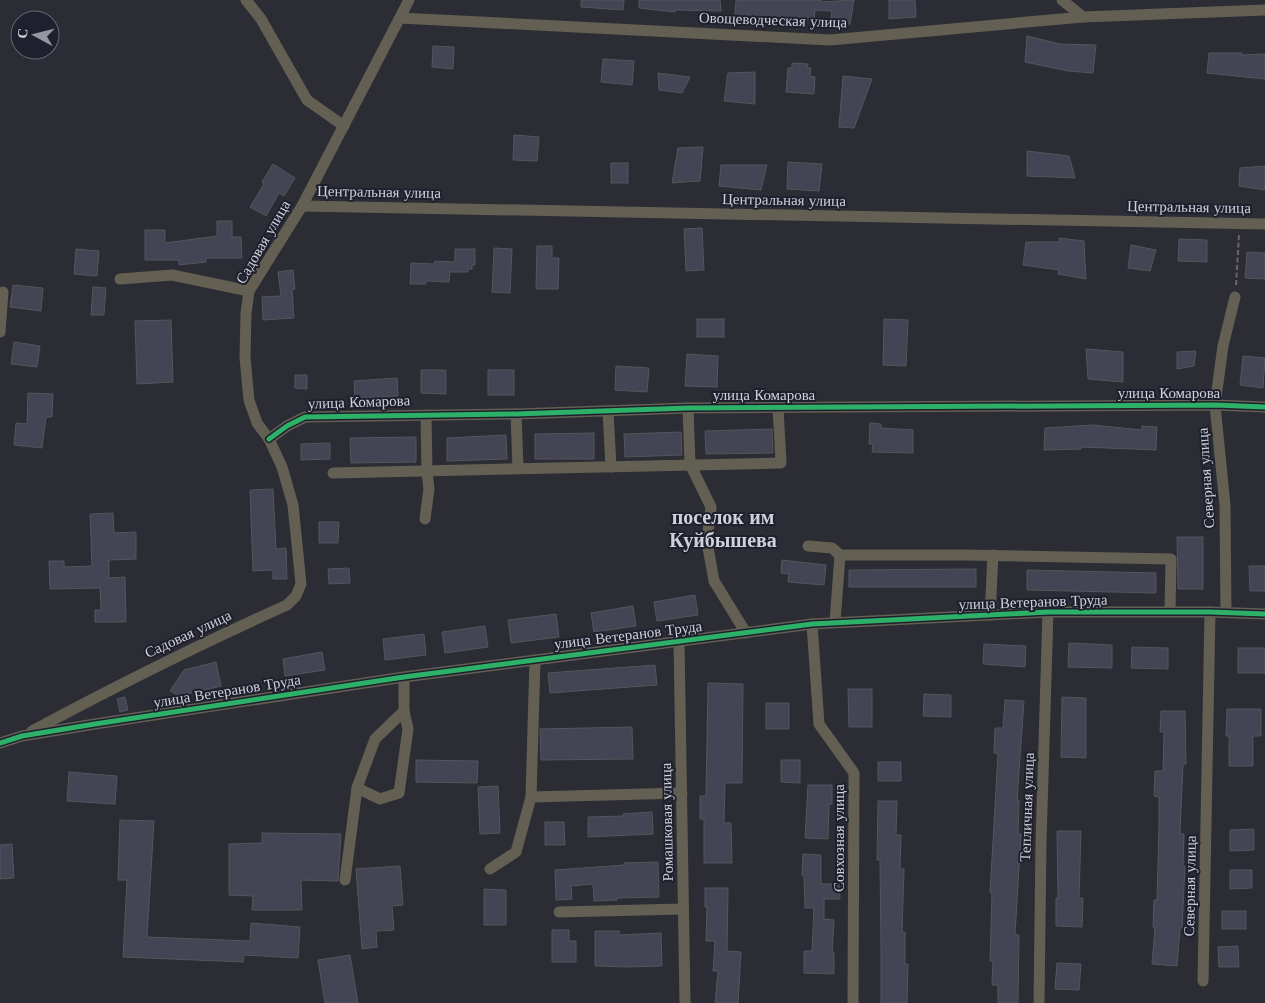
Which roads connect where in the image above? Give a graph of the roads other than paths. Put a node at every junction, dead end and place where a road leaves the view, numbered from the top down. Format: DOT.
graph roads {
  1 [pos="246,0"];
  2 [pos="409,0"];
  3 [pos="1062,0"];
  4 [pos="1265,10"];
  5 [pos="1083,17"];
  6 [pos="400,18"];
  7 [pos="344,126"];
  8 [pos="302,206"];
  9 [pos="1265,224"];
  10 [pos="120,278"];
  11 [pos="249,291"];
  12 [pos="3,292"];
  13 [pos="1235,298"];
  14 [pos="0,332"];
  15 [pos="1215,405"];
  16 [pos="1265,407"];
  17 [pos="688,408"];
  18 [pos="778,408"];
  19 [pos="608,411"];
  20 [pos="516,414"];
  21 [pos="426,415"];
  22 [pos="269,439"];
  23 [pos="690,464"];
  24 [pos="611,467"];
  25 [pos="518,468"];
  26 [pos="427,472"];
  27 [pos="333,473"];
  28 [pos="425,519"];
  29 [pos="808,546"];
  30 [pos="840,555"];
  31 [pos="993,556"];
  32 [pos="1170,611"];
  33 [pos="1048,612"];
  34 [pos="1210,612"];
  35 [pos="1226,612"];
  36 [pos="1265,614"];
  37 [pos="990,615"];
  38 [pos="835,622"];
  39 [pos="812,624"];
  40 [pos="746,633"];
  41 [pos="679,641"];
  42 [pos="535,660"];
  43 [pos="404,677"];
  44 [pos="404,711"];
  45 [pos="22,736"];
  46 [pos="0,742"];
  47 [pos="357,788"];
  48 [pos="682,793"];
  49 [pos="531,797"];
  50 [pos="490,868"];
  51 [pos="345,880"];
  52 [pos="683,909"];
  53 [pos="559,912"];
  54 [pos="1203,981"];
  55 [pos="685,1003"];
  56 [pos="853,1003"];
  57 [pos="1039,1003"];
  1 -- 7 [label="street"];
  2 -- 6 [label="street, Садовая улица"];
  3 -- 5 [label="street"];
  4 -- 5 [label="street, Овощеводческая улица"];
  5 -- 6 [label="street, Овощеводческая улица"];
  6 -- 7 [label="street, Садовая улица"];
  7 -- 8 [label="street, Садовая улица"];
  8 -- 9 [label="street, Центральная улица"];
  8 -- 11 [label="street, Садовая улица"];
  10 -- 11 [label="street"];
  11 -- 22 [label="street, Садовая улица"];
  12 -- 14 [label="street"];
  13 -- 15 [label="street, Северная улица"];
  15 -- 16 [label="street, улица Комарова"];
  15 -- 18 [label="street, улица Комарова"];
  15 -- 35 [label="street, Северная улица"];
  17 -- 18 [label="street, улица Комарова"];
  17 -- 19 [label="street, улица Комарова"];
  17 -- 23 [label="street"];
  18 -- 23 [label="street"];
  19 -- 20 [label="street, улица Комарова"];
  19 -- 24 [label="street"];
  20 -- 21 [label="street, улица Комарова"];
  20 -- 25 [label="street"];
  21 -- 22 [label="street, улица Комарова"];
  21 -- 26 [label="street"];
  22 -- 45 [label="street, Садовая улица"];
  23 -- 24 [label="street"];
  23 -- 40 [label="street"];
  24 -- 25 [label="street"];
  25 -- 26 [label="street"];
  26 -- 27 [label="street"];
  26 -- 28 [label="street"];
  29 -- 30 [label="street"];
  30 -- 31 [label="street"];
  30 -- 38 [label="street"];
  31 -- 32 [label="street"];
  31 -- 37 [label="street"];
  32 -- 33 [label="street, улица Ветеранов Труда"];
  32 -- 34 [label="street, улица Ветеранов Труда"];
  33 -- 37 [label="street, улица Ветеранов Труда"];
  33 -- 57 [label="street, Тепличная улица"];
  34 -- 35 [label="street, улица Ветеранов Труда"];
  34 -- 54 [label="street, Северная улица"];
  35 -- 36 [label="street, улица Ветеранов Труда"];
  37 -- 38 [label="street, улица Ветеранов Труда"];
  38 -- 39 [label="street, улица Ветеранов Труда"];
  39 -- 40 [label="street, улица Ветеранов Труда"];
  39 -- 56 [label="street, Совхозная улица"];
  40 -- 41 [label="street, улица Ветеранов Труда"];
  41 -- 42 [label="street, улица Ветеранов Труда"];
  41 -- 48 [label="street, Ромашковая улица"];
  42 -- 43 [label="street, улица Ветеранов Труда"];
  42 -- 49 [label="street"];
  43 -- 44 [label="street"];
  43 -- 45 [label="street, улица Ветеранов Труда"];
  44 -- 47 [label="street"];
  44 -- 47 [label="street"];
  45 -- 46 [label="street, улица Ветеранов Труда"];
  47 -- 51 [label="street"];
  48 -- 49 [label="street"];
  48 -- 52 [label="street, Ромашковая улица"];
  49 -- 50 [label="street"];
  52 -- 53 [label="street"];
  52 -- 55 [label="street, Ромашковая улица"];
}
